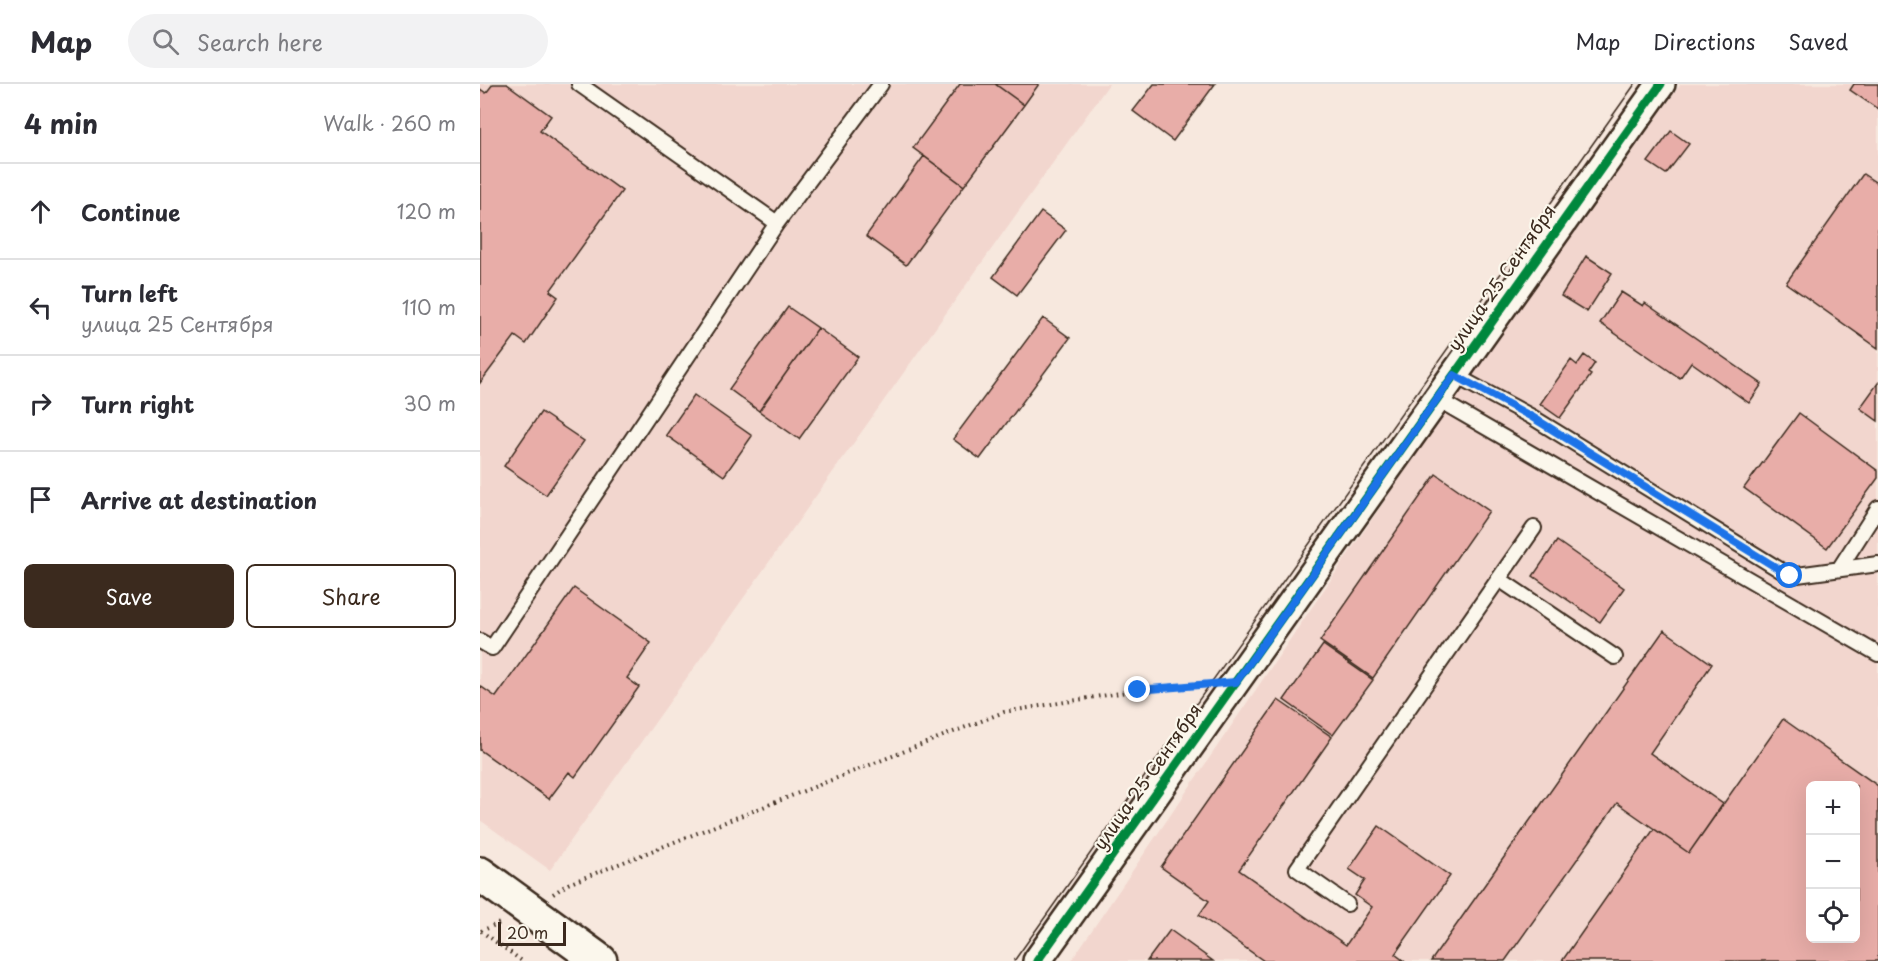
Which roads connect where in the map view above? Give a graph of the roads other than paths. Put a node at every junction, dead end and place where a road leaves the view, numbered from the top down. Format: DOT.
graph roads {
  1 [pos="579,84"];
  2 [pos="881,84"];
  3 [pos="1661,84"];
  4 [pos="777,223"];
  5 [pos="1454,375"];
  6 [pos="1437,399"];
  7 [pos="1878,508"];
  8 [pos="1534,528"];
  9 [pos="1878,564"];
  10 [pos="1839,569"];
  11 [pos="1499,579"];
  12 [pos="480,641"];
  13 [pos="1878,654"];
  14 [pos="1615,657"];
  15 [pos="480,874"];
  16 [pos="1347,904"];
  17 [pos="600,961"];
  18 [pos="1037,961"];
  1 -- 4 [label="lane"];
  2 -- 4 [label="lane"];
  3 -- 5 [label="street, улица 25 Сентября"];
  4 -- 12 [label="lane"];
  5 -- 6 [label="street, улица 25 Сентября"];
  5 -- 10 [label="lane"];
  6 -- 13 [label="lane"];
  6 -- 18 [label="street, улица 25 Сентября"];
  7 -- 10 [label="lane"];
  8 -- 11 [label="lane"];
  9 -- 10 [label="lane"];
  11 -- 14 [label="lane"];
  11 -- 16 [label="lane"];
  15 -- 17 [label="main road"];
}
